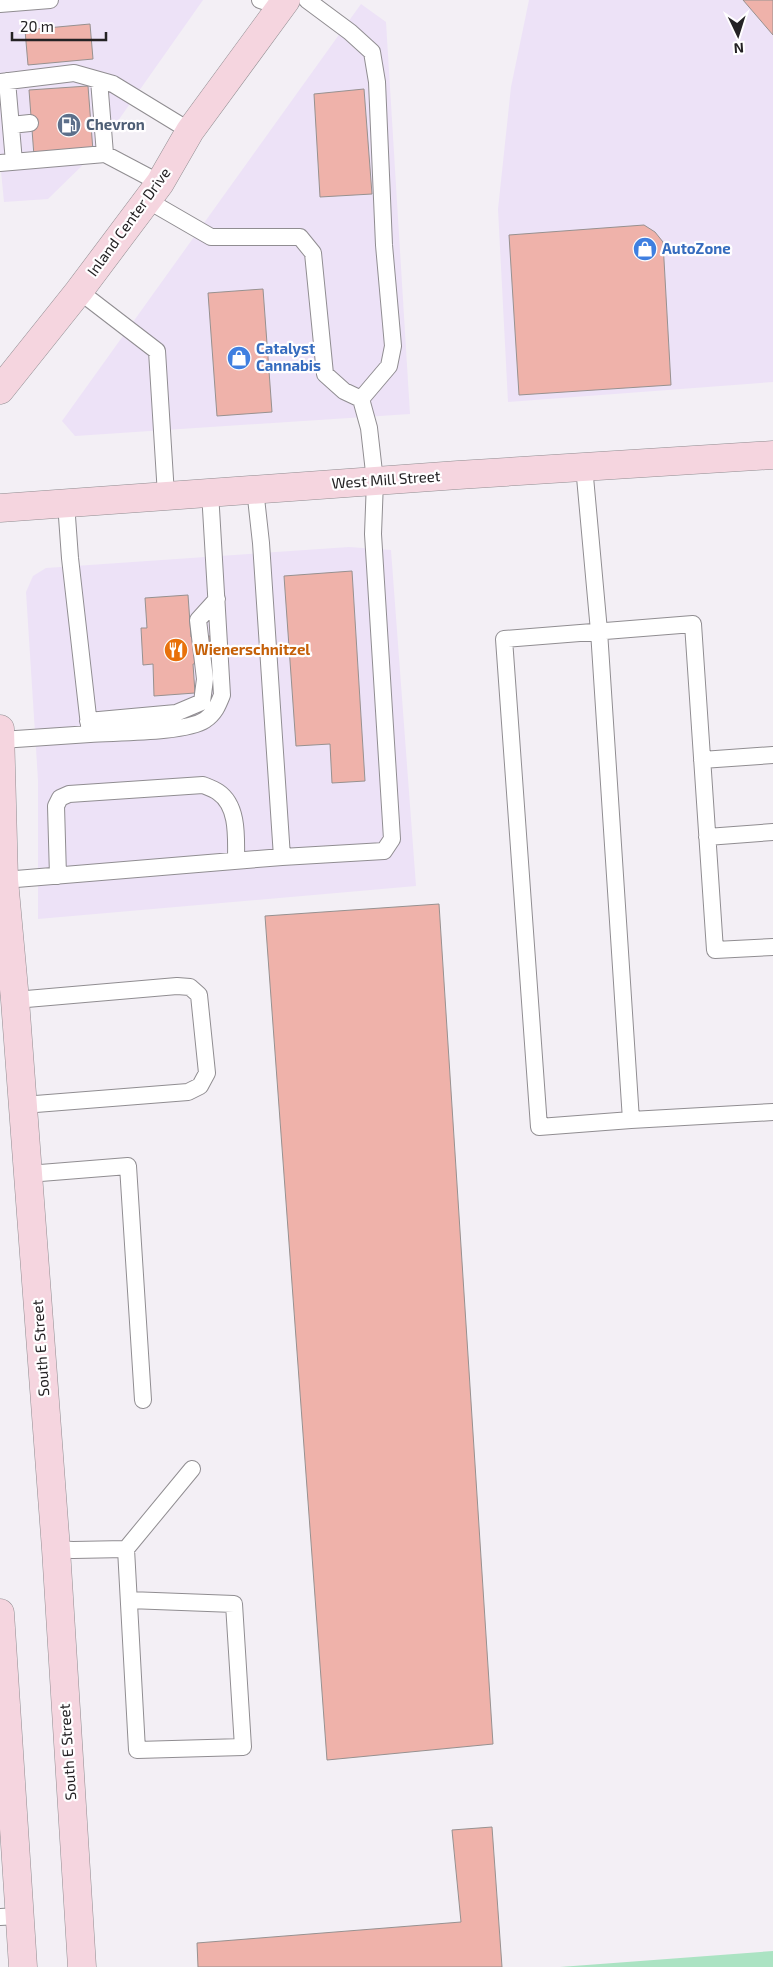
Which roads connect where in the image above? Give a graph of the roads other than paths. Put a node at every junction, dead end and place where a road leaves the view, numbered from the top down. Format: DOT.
graph roads {
  1 [pos="50,0"];
  2 [pos="307,0"];
  3 [pos="1,2"];
  4 [pos="275,2"];
  5 [pos="99,80"];
  6 [pos="3,81"];
  7 [pos="30,123"];
  8 [pos="11,125"];
  9 [pos="190,131"];
  10 [pos="105,154"];
  11 [pos="7,162"];
  12 [pos="154,192"];
  13 [pos="79,291"];
  14 [pos="0,390"];
  15 [pos="361,399"];
  16 [pos="773,455"];
  17 [pos="584,466"];
  18 [pos="375,481"];
  19 [pos="255,489"];
  20 [pos="210,492"];
  21 [pos="166,496"];
  22 [pos="66,504"];
  23 [pos="0,508"];
  24 [pos="599,631"];
  25 [pos="88,721"];
  26 [pos="0,735"];
  27 [pos="773,755"];
  28 [pos="702,760"];
  29 [pos="773,832"];
  30 [pos="707,837"];
  31 [pos="282,858"];
  32 [pos="236,861"];
  33 [pos="58,876"];
  34 [pos="4,880"];
  35 [pos="773,947"];
  36 [pos="15,1000"];
  37 [pos="23,1105"];
  38 [pos="773,1112"];
  39 [pos="632,1120"];
  40 [pos="28,1174"];
  41 [pos="143,1400"];
  42 [pos="192,1469"];
  43 [pos="56,1549"];
  44 [pos="126,1549"];
  45 [pos="129,1600"];
  46 [pos="0,1613"];
  47 [pos="10,1917"];
  48 [pos="23,1967"];
  49 [pos="82,1967"];
  1 -- 3 [label="lane"];
  2 -- 15 [label="lane"];
  4 -- 9 [label="main road, Inland Center Drive"];
  5 -- 6 [label="lane"];
  5 -- 9 [label="lane"];
  5 -- 10 [label="lane"];
  6 -- 8 [label="lane"];
  7 -- 8 [label="lane"];
  8 -- 11 [label="lane"];
  9 -- 12 [label="main road, Inland Center Drive"];
  10 -- 11 [label="lane"];
  10 -- 12 [label="lane"];
  12 -- 13 [label="main road, Inland Center Drive"];
  12 -- 15 [label="lane"];
  13 -- 14 [label="main road, Inland Center Drive"];
  13 -- 21 [label="lane"];
  15 -- 18 [label="lane"];
  16 -- 17 [label="main road, West Mill Street"];
  17 -- 18 [label="main road, West Mill Street"];
  17 -- 24 [label="lane"];
  18 -- 19 [label="main road, West Mill Street"];
  18 -- 31 [label="lane"];
  19 -- 20 [label="main road, West Mill Street"];
  19 -- 31 [label="lane"];
  20 -- 21 [label="main road, West Mill Street"];
  20 -- 25 [label="lane"];
  21 -- 22 [label="main road, West Mill Street"];
  22 -- 23 [label="main road, West Mill Street"];
  22 -- 25 [label="lane"];
  24 -- 28 [label="lane"];
  24 -- 39 [label="lane"];
  24 -- 39 [label="lane"];
  25 -- 26 [label="lane"];
  26 -- 34 [label="main road, South E Street"];
  27 -- 28 [label="lane"];
  28 -- 30 [label="lane"];
  29 -- 30 [label="lane"];
  30 -- 35 [label="lane"];
  31 -- 32 [label="lane"];
  32 -- 33 [label="lane"];
  32 -- 33 [label="lane"];
  33 -- 34 [label="lane"];
  34 -- 36 [label="main road, South E Street"];
  36 -- 37 [label="main road, South E Street"];
  36 -- 37 [label="lane"];
  37 -- 40 [label="main road, South E Street"];
  38 -- 39 [label="lane"];
  40 -- 41 [label="lane"];
  40 -- 43 [label="main road, South E Street"];
  42 -- 44 [label="lane"];
  43 -- 44 [label="lane"];
  43 -- 49 [label="main road, South E Street"];
  44 -- 45 [label="lane"];
  45 -- 45 [label="lane"];
  46 -- 47 [label="main road"];
  47 -- 48 [label="main road"];
}
